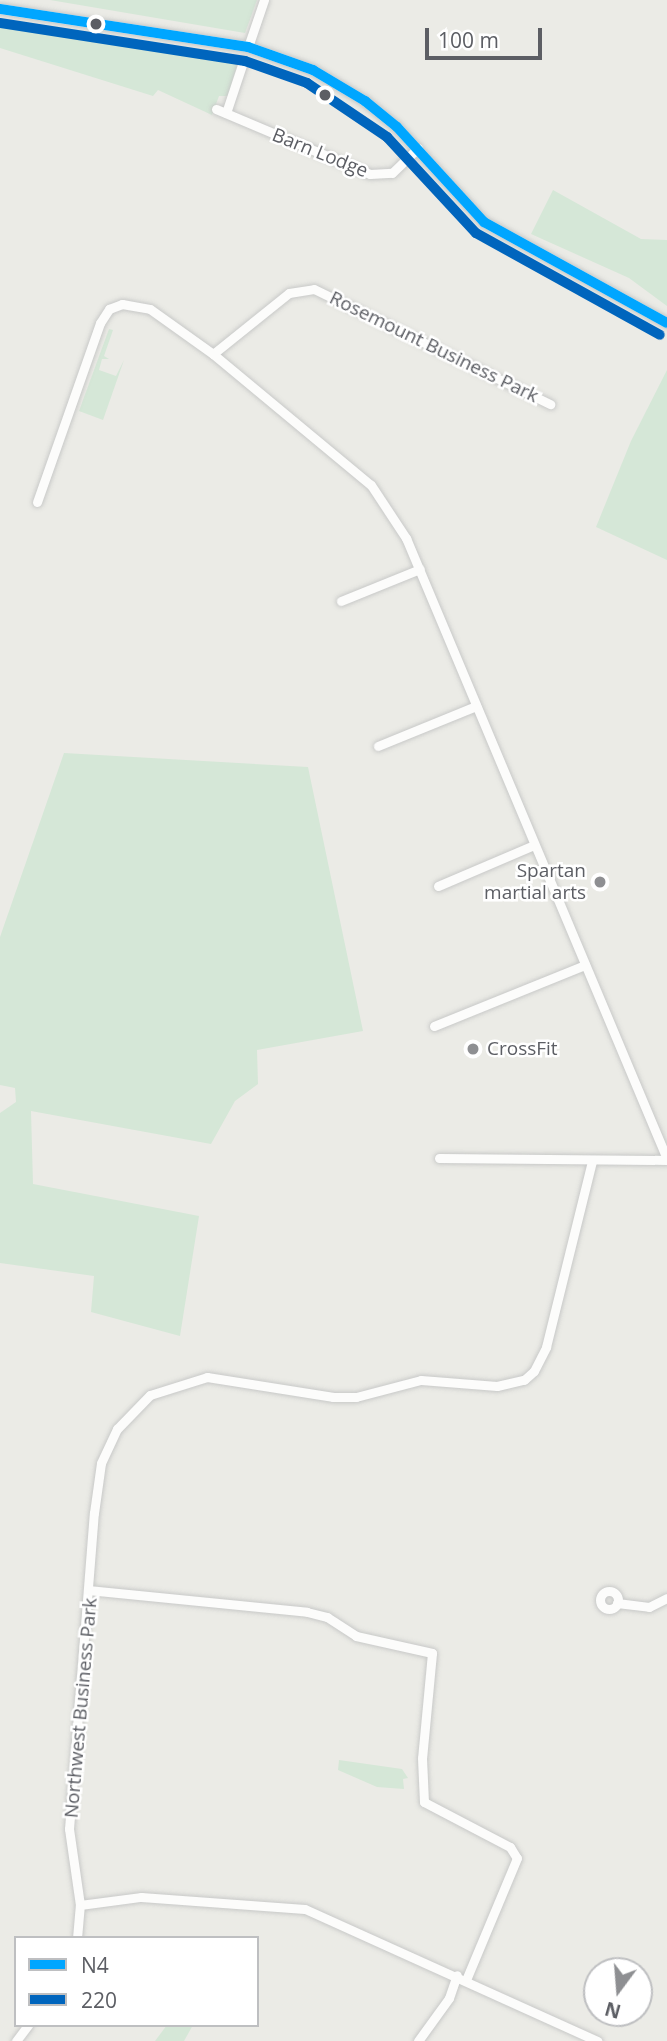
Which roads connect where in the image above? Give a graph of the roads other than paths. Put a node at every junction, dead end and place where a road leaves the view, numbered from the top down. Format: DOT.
graph roads {
  1 [pos="264,0"];
  2 [pos="0,9"];
  3 [pos="248,47"];
  4 [pos="243,62"];
  5 [pos="216,108"];
  6 [pos="226,113"];
  7 [pos="418,148"];
  8 [pos="667,323"];
  9 [pos="213,354"];
  10 [pos="550,404"];
  11 [pos="37,502"];
  12 [pos="420,569"];
  13 [pos="341,601"];
  14 [pos="476,706"];
  15 [pos="378,746"];
  16 [pos="534,845"];
  17 [pos="438,886"];
  18 [pos="585,965"];
  19 [pos="434,1026"];
  20 [pos="439,1158"];
  21 [pos="667,1160"];
  22 [pos="592,1161"];
  23 [pos="88,1590"];
  24 [pos="667,1598"];
  25 [pos="617,1603"];
  26 [pos="80,1905"];
  27 [pos="77,1936"];
  28 [pos="461,1978"];
  29 [pos="27,2027"];
  30 [pos="16,2041"];
  31 [pos="418,2041"];
  32 [pos="598,2041"];
  1 -- 3 [label="street"];
  2 -- 3 [label="street"];
  3 -- 7 [label="street"];
  4 -- 6 [label="street"];
  5 -- 6 [label="street, Barn Lodge"];
  6 -- 7 [label="street, Barn Lodge"];
  7 -- 8 [label="street"];
  9 -- 10 [label="street, Rosemount Business Park"];
  9 -- 11 [label="street"];
  9 -- 12 [label="street"];
  12 -- 13 [label="street"];
  12 -- 14 [label="street"];
  14 -- 15 [label="street"];
  14 -- 16 [label="street"];
  16 -- 17 [label="street"];
  16 -- 18 [label="street"];
  18 -- 19 [label="street"];
  18 -- 21 [label="street"];
  20 -- 22 [label="street"];
  21 -- 22 [label="street"];
  22 -- 23 [label="street"];
  23 -- 26 [label="street, Northwest Business Park"];
  23 -- 28 [label="street, Northwest Business Park"];
  24 -- 25 [label="street"];
  26 -- 27 [label="street, Northwest Business Park"];
  26 -- 28 [label="street"];
  28 -- 31 [label="street"];
  28 -- 32 [label="street"];
  29 -- 30 [label="street"];
}
